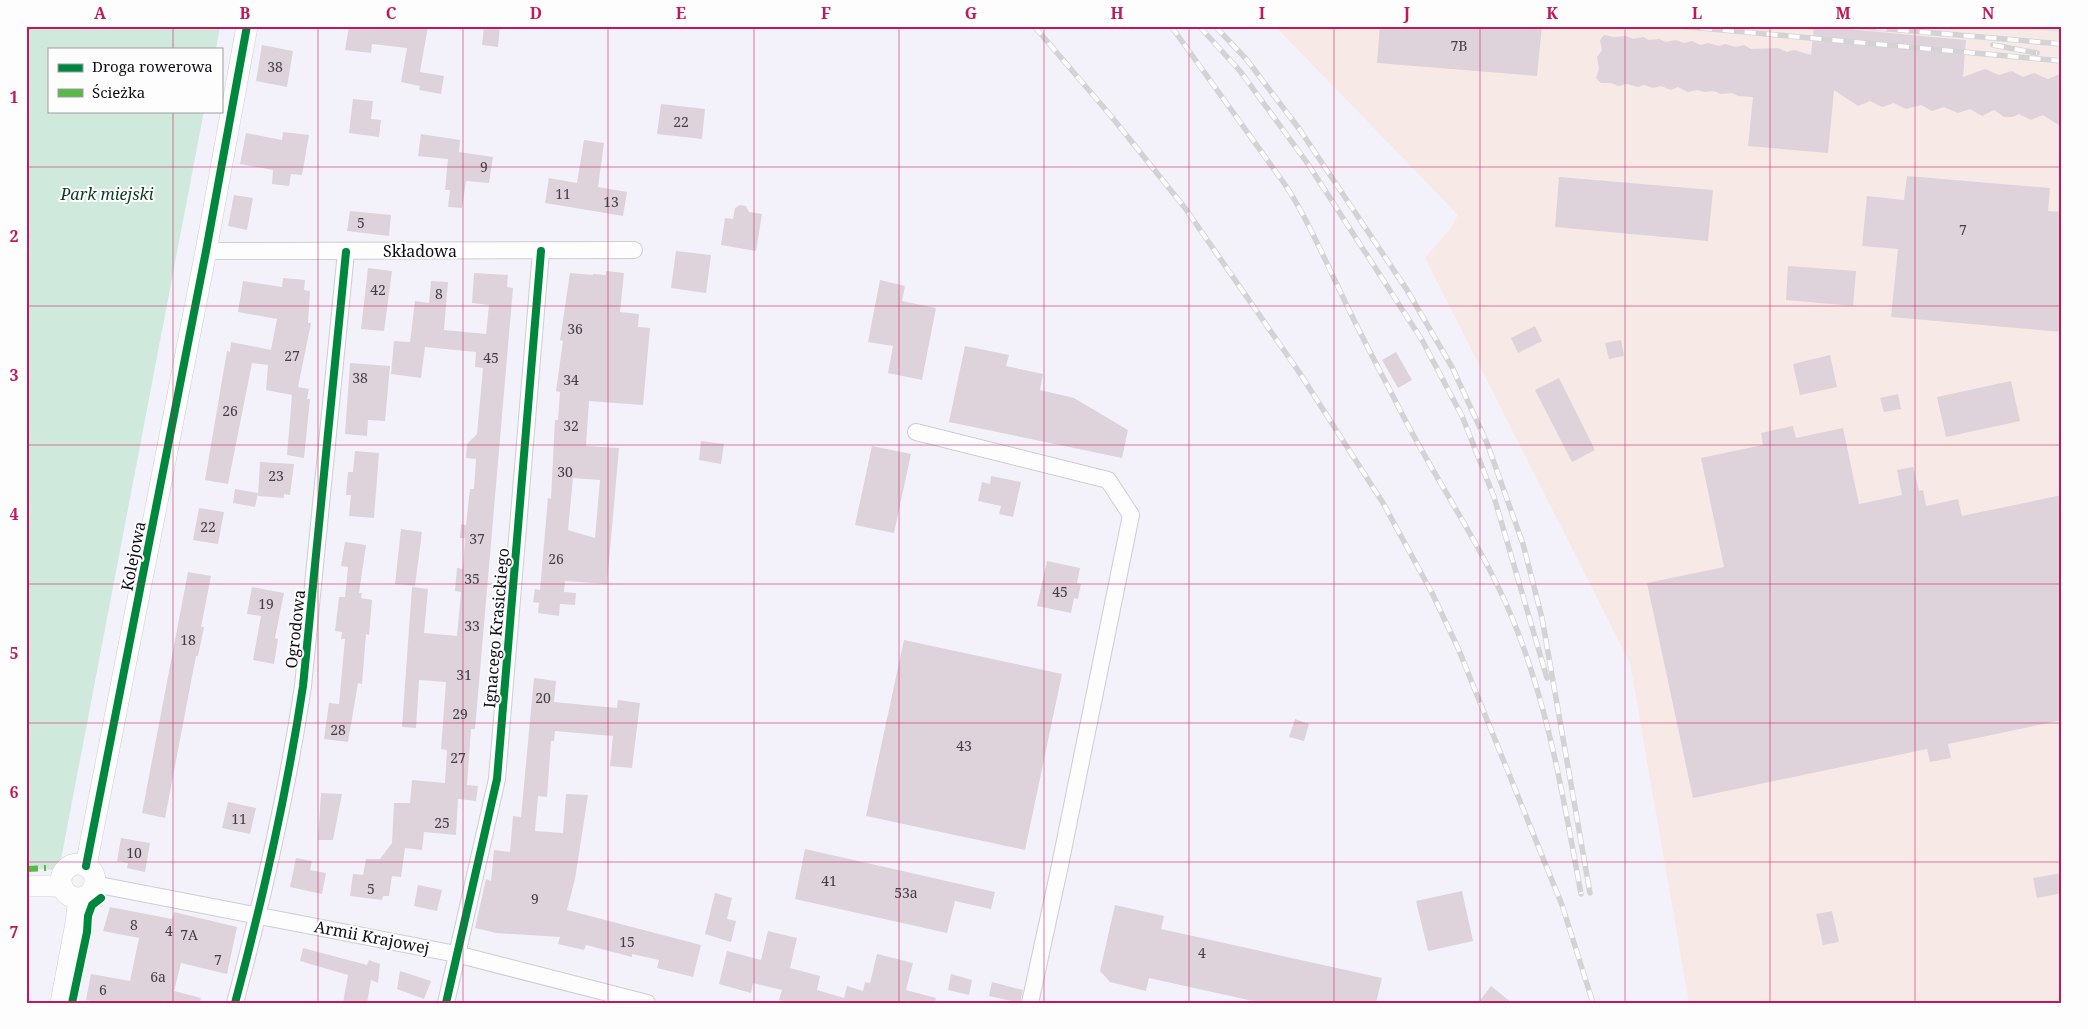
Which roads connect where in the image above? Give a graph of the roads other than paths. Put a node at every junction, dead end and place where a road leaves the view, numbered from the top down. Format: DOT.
graph roads {
  1 [pos="247,26"];
  2 [pos="634,250"];
  3 [pos="206,251"];
  4 [pos="541,251"];
  5 [pos="346,252"];
  6 [pos="916,432"];
  7 [pos="90,875"];
  8 [pos="26,886"];
  9 [pos="70,892"];
  10 [pos="258,916"];
  11 [pos="456,954"];
  12 [pos="61,1003"];
  13 [pos="236,1003"];
  14 [pos="446,1003"];
  15 [pos="647,1003"];
  16 [pos="1030,1003"];
  1 -- 3 [label="street, Kolejowa"];
  2 -- 4 [label="street, Składowa"];
  3 -- 5 [label="street, Składowa"];
  3 -- 7 [label="street, Kolejowa"];
  4 -- 5 [label="street, Składowa"];
  4 -- 11 [label="street, Ignacego Krasickiego"];
  5 -- 10 [label="street, Ogrodowa"];
  6 -- 16 [label="street"];
  7 -- 9 [label="street"];
  7 -- 9 [label="street"];
  7 -- 10 [label="street, Armii Krajowej"];
  8 -- 9 [label="street"];
  9 -- 12 [label="street"];
  10 -- 11 [label="street, Armii Krajowej"];
  10 -- 13 [label="street, Ogrodowa"];
  11 -- 14 [label="street, Ignacego Krasickiego"];
  11 -- 15 [label="street, Armii Krajowej"];
}
